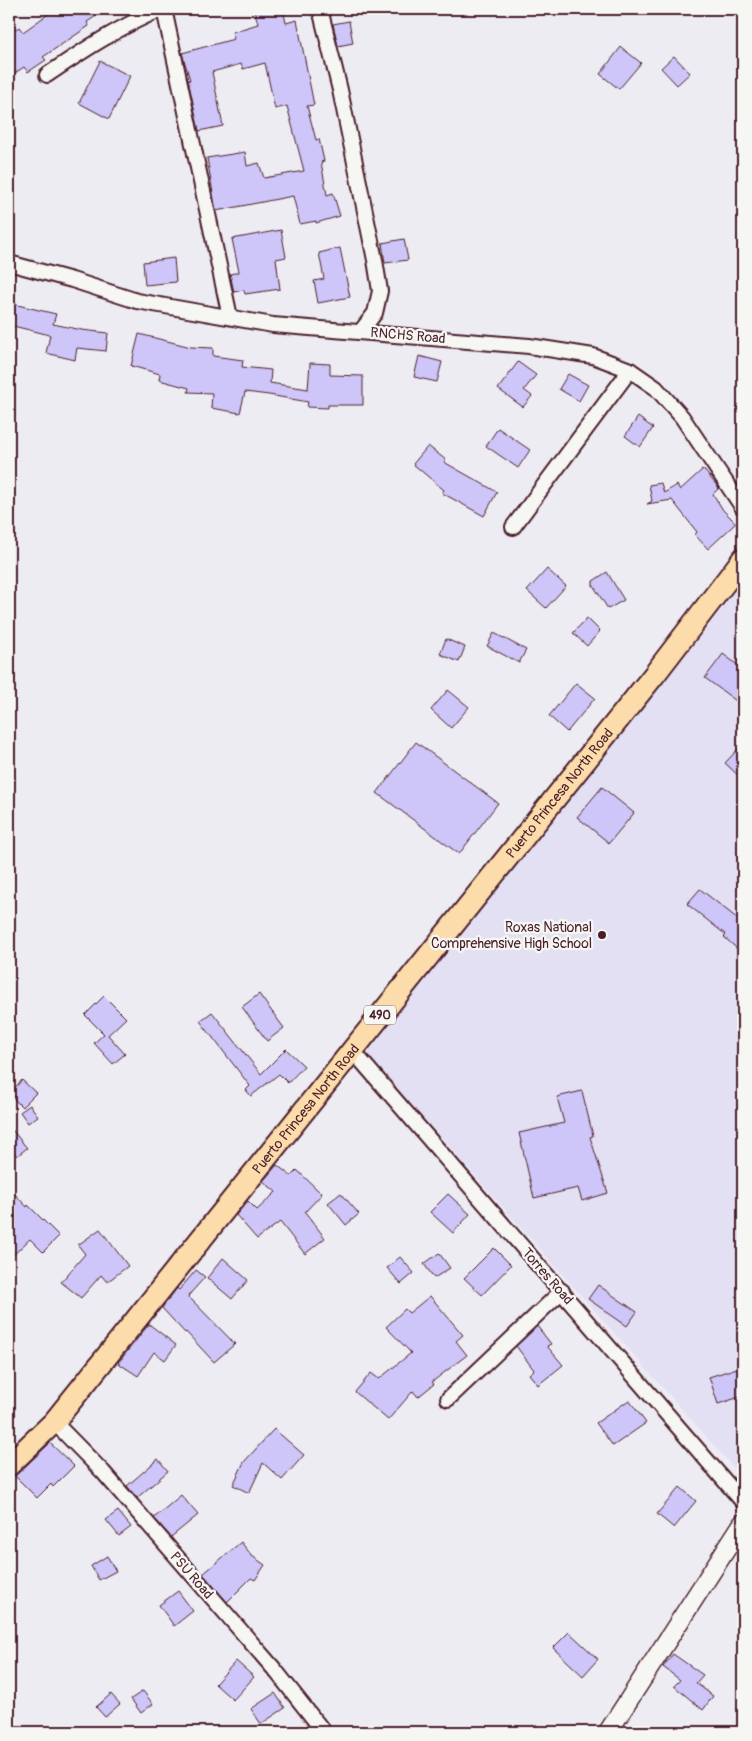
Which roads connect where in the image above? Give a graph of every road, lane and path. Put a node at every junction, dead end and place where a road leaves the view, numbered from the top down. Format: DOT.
graph roads {
  1 [pos="163,9"];
  2 [pos="320,9"];
  3 [pos="47,74"];
  4 [pos="9,263"];
  5 [pos="230,317"];
  6 [pos="360,331"];
  7 [pos="630,370"];
  8 [pos="743,508"];
  9 [pos="513,527"];
  10 [pos="743,559"];
  11 [pos="352,1050"];
  12 [pos="562,1291"];
  13 [pos="448,1399"];
  14 [pos="54,1422"];
  15 [pos="9,1465"];
  16 [pos="743,1502"];
  17 [pos="743,1523"];
  18 [pos="324,1732"];
  19 [pos="608,1732"];
  1 -- 3 [label="street"];
  1 -- 5 [label="street"];
  2 -- 6 [label="street"];
  4 -- 5 [label="street, RNCHS Road"];
  5 -- 6 [label="street, RNCHS Road"];
  6 -- 7 [label="street, RNCHS Road"];
  7 -- 8 [label="street, RNCHS Road"];
  7 -- 9 [label="street"];
  10 -- 11 [label="main road, Puerto Princesa North Road / 490"];
  11 -- 12 [label="street, Torres Road"];
  11 -- 14 [label="main road, Puerto Princesa North Road / 490"];
  12 -- 13 [label="street"];
  12 -- 16 [label="street, Torres Road"];
  14 -- 15 [label="main road, Puerto Princesa North Road / 490"];
  14 -- 18 [label="street, PSU Road"];
  17 -- 19 [label="street"];
}
